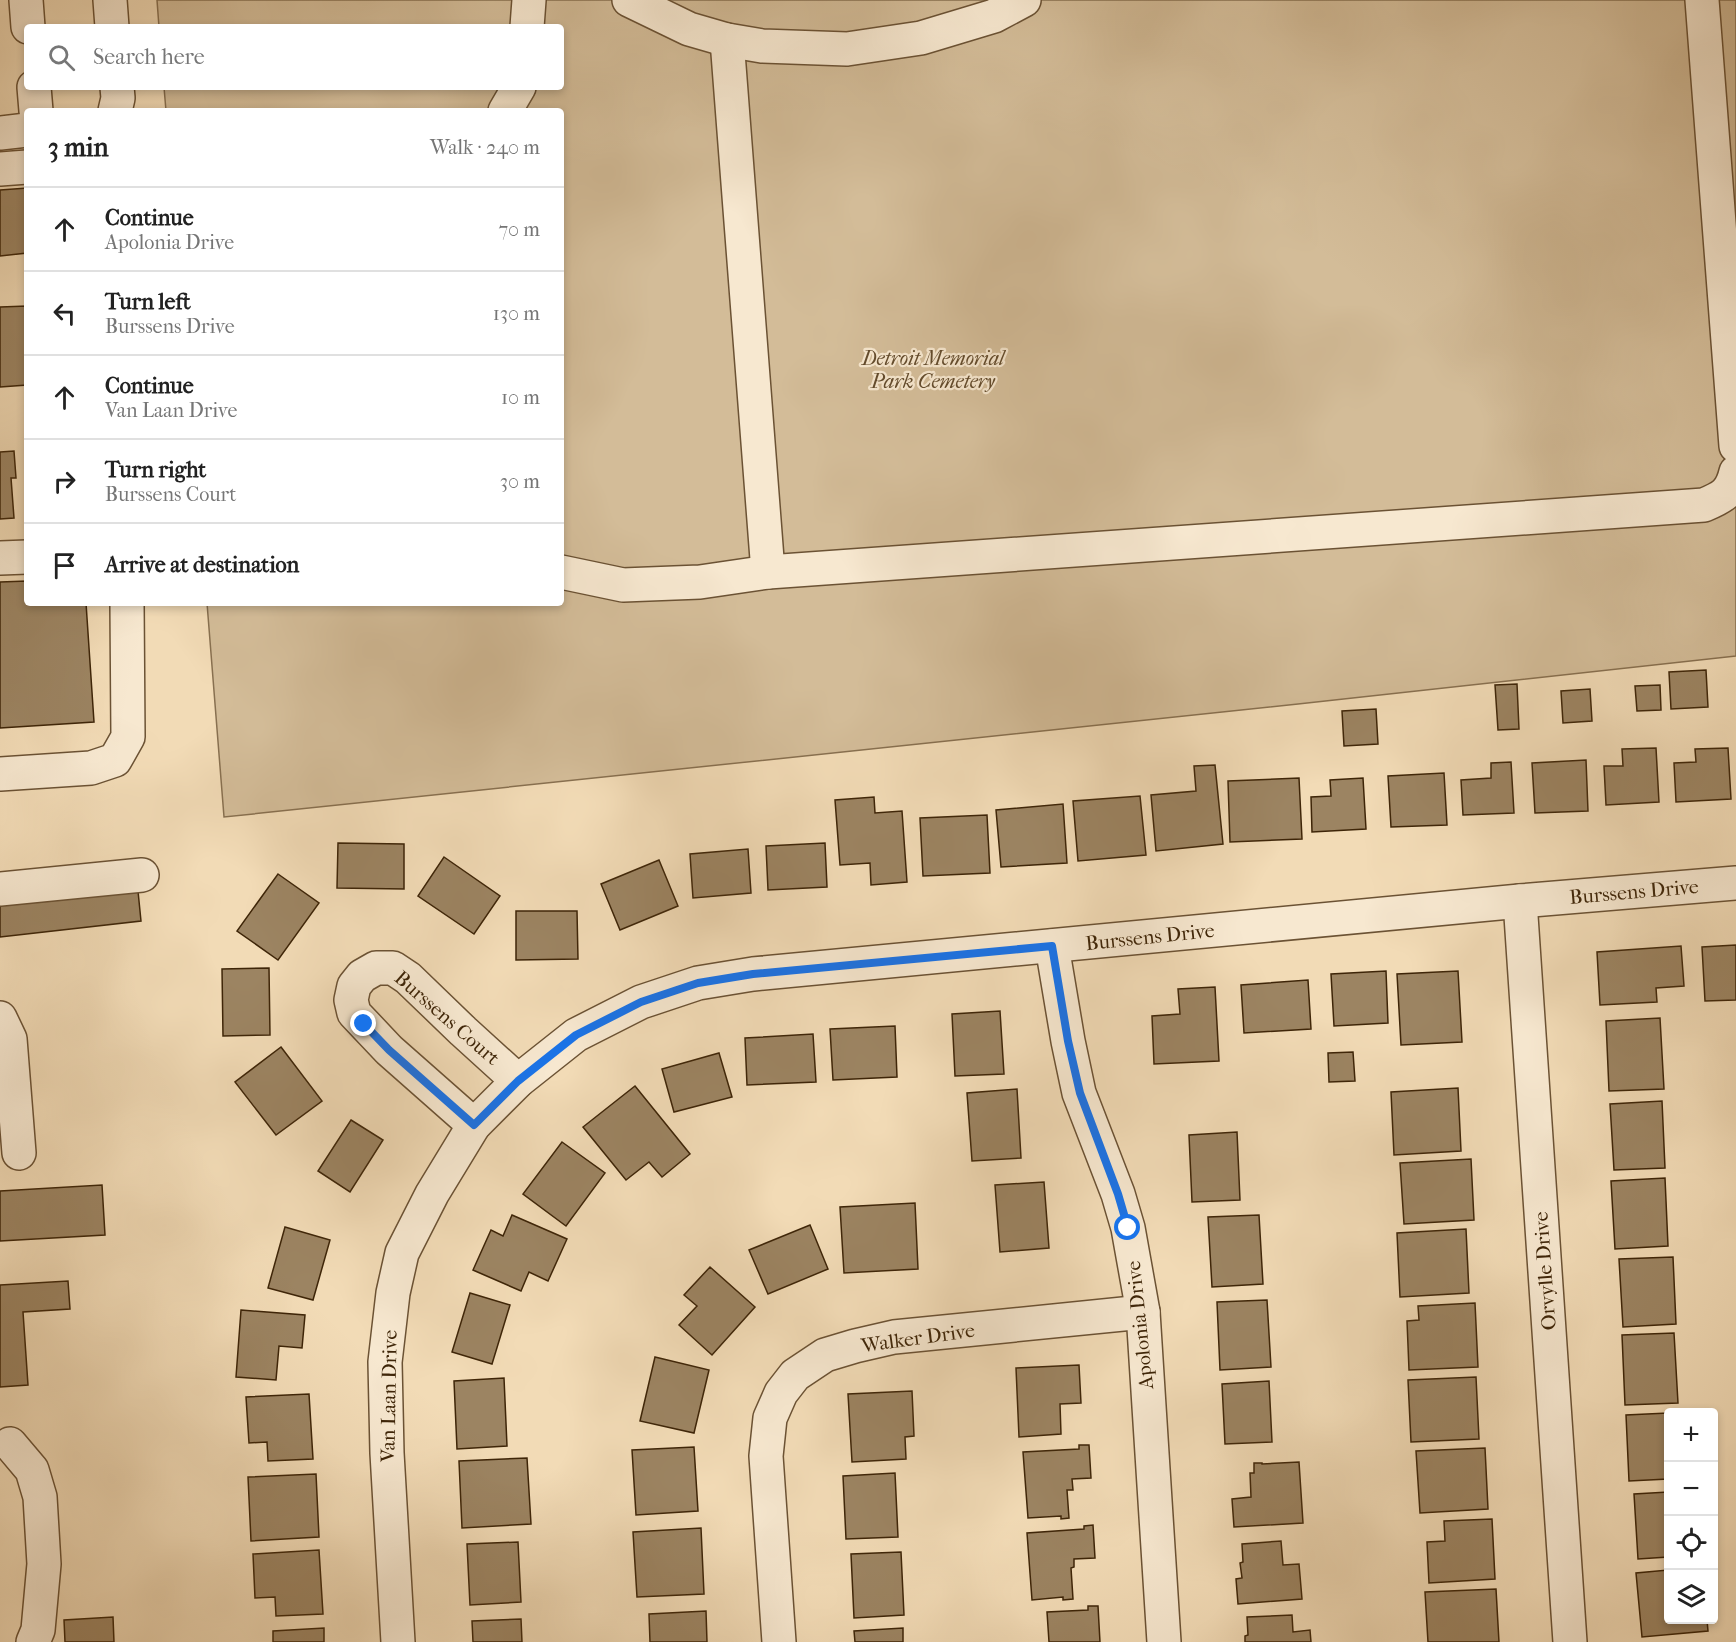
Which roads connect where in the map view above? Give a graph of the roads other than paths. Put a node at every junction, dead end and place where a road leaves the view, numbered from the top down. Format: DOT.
graph roads {
  1 [pos="26,0"];
  2 [pos="110,0"];
  3 [pos="529,0"];
  4 [pos="629,0"];
  5 [pos="1024,0"];
  6 [pos="1702,0"];
  7 [pos="28,24"];
  8 [pos="112,24"];
  9 [pos="527,24"];
  10 [pos="727,40"];
  11 [pos="34,90"];
  12 [pos="117,90"];
  13 [pos="517,90"];
  14 [pos="36,108"];
  15 [pos="116,108"];
  16 [pos="508,108"];
  17 [pos="24,130"];
  18 [pos="0,133"];
  19 [pos="24,166"];
  20 [pos="0,169"];
  21 [pos="1736,446"];
  22 [pos="1736,472"];
  23 [pos="24,557"];
  24 [pos="0,558"];
  25 [pos="768,572"];
  26 [pos="564,573"];
  27 [pos="127,606"];
  28 [pos="0,774"];
  29 [pos="142,875"];
  30 [pos="1736,883"];
  31 [pos="0,889"];
  32 [pos="1520,901"];
  33 [pos="1052,946"];
  34 [pos="0,1018"];
  35 [pos="518,1081"];
  36 [pos="474,1125"];
  37 [pos="19,1153"];
  38 [pos="1143,1312"];
  39 [pos="10,1444"];
  40 [pos="33,1642"];
  41 [pos="398,1642"];
  42 [pos="779,1642"];
  43 [pos="1164,1642"];
  44 [pos="1570,1642"];
  1 -- 7 [label="street"];
  2 -- 8 [label="street"];
  3 -- 9 [label="street"];
  4 -- 10 [label="street"];
  5 -- 10 [label="street"];
  6 -- 21 [label="street"];
  10 -- 25 [label="street"];
  11 -- 14 [label="street"];
  12 -- 15 [label="street"];
  13 -- 16 [label="street"];
  17 -- 18 [label="street"];
  19 -- 20 [label="street"];
  22 -- 25 [label="street"];
  23 -- 24 [label="street"];
  25 -- 26 [label="street"];
  27 -- 28 [label="street"];
  29 -- 31 [label="street"];
  30 -- 32 [label="street, Burssens Drive"];
  32 -- 33 [label="street, Burssens Drive"];
  32 -- 44 [label="street, Orvylle Drive"];
  33 -- 35 [label="street, Burssens Drive"];
  33 -- 38 [label="street, Apolonia Drive"];
  34 -- 37 [label="street"];
  35 -- 36 [label="street, Van Laan Drive"];
  35 -- 36 [label="street, Burssens Court"];
  36 -- 41 [label="street, Van Laan Drive"];
  38 -- 42 [label="street, Walker Drive"];
  38 -- 43 [label="street, Apolonia Drive"];
  39 -- 40 [label="street"];
}
